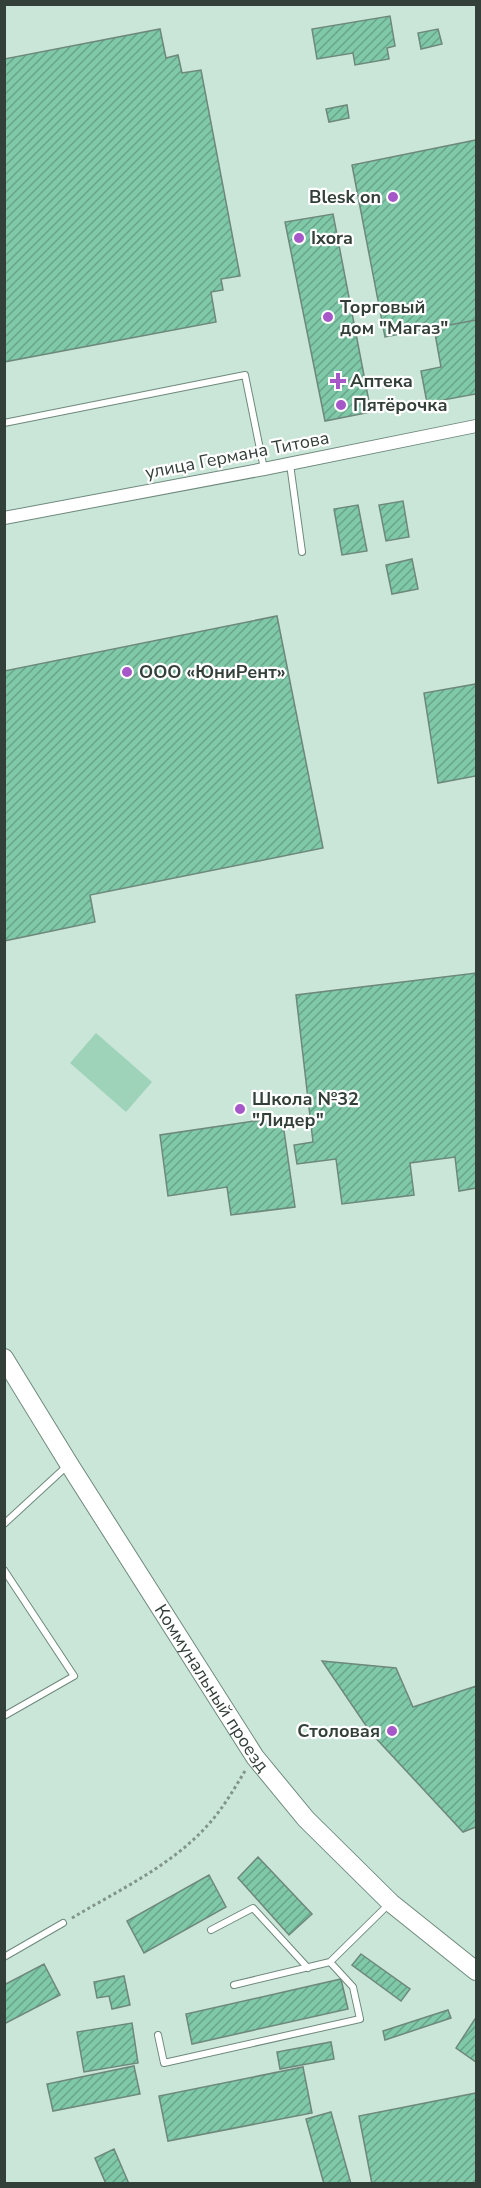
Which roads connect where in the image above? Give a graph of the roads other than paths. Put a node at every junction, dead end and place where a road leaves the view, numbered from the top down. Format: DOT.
graph roads {
  1 [pos="4,423"];
  2 [pos="477,426"];
  3 [pos="290,464"];
  4 [pos="264,470"];
  5 [pos="4,518"];
  6 [pos="302,552"];
  7 [pos="4,1358"];
  8 [pos="69,1464"];
  9 [pos="4,1524"];
  10 [pos="4,1570"];
  11 [pos="4,1716"];
  12 [pos="391,1903"];
  13 [pos="63,1923"];
  14 [pos="211,1930"];
  15 [pos="4,1957"];
  16 [pos="330,1962"];
  17 [pos="308,1968"];
  18 [pos="477,1971"];
  19 [pos="234,1985"];
  20 [pos="158,2035"];
  1 -- 4 [label="lane"];
  2 -- 3 [label="street, улица Германа Титова"];
  3 -- 4 [label="street, улица Германа Титова"];
  3 -- 6 [label="lane"];
  4 -- 5 [label="street, улица Германа Титова"];
  7 -- 8 [label="street, Коммунальный проезд"];
  8 -- 9 [label="lane"];
  8 -- 12 [label="street, Коммунальный проезд"];
  10 -- 11 [label="lane"];
  12 -- 16 [label="lane"];
  12 -- 18 [label="street, Коммунальный проезд"];
  13 -- 15 [label="lane"];
  14 -- 17 [label="lane"];
  16 -- 17 [label="lane"];
  16 -- 20 [label="lane"];
  17 -- 19 [label="lane"];
}
